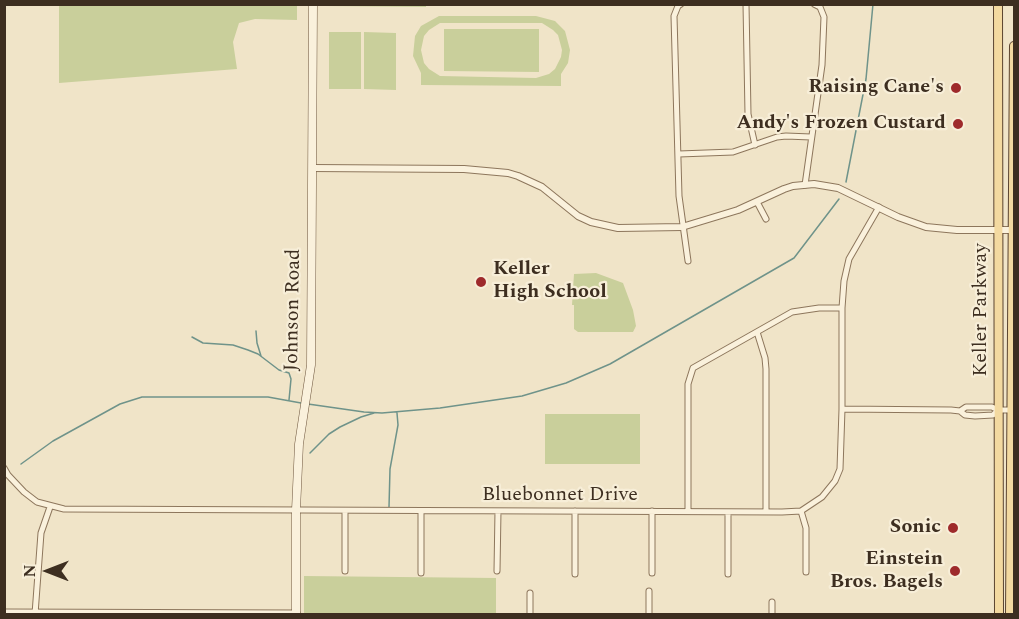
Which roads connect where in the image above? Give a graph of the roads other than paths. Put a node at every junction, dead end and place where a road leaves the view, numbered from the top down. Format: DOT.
graph roads {
  1 [pos="313,4"];
  2 [pos="681,4"];
  3 [pos="746,4"];
  4 [pos="814,4"];
  5 [pos="998,4"];
  6 [pos="1014,46"];
  7 [pos="1014,62"];
  8 [pos="998,63"];
  9 [pos="811,137"];
  10 [pos="756,145"];
  11 [pos="679,154"];
  12 [pos="312,168"];
  13 [pos="805,185"];
  14 [pos="757,202"];
  15 [pos="879,207"];
  16 [pos="766,219"];
  17 [pos="682,227"];
  18 [pos="998,230"];
  19 [pos="1014,230"];
  20 [pos="688,261"];
  21 [pos="842,308"];
  22 [pos="757,332"];
  23 [pos="842,409"];
  24 [pos="998,410"];
  25 [pos="1012,410"];
  26 [pos="4,468"];
  27 [pos="50,507"];
  28 [pos="296,510"];
  29 [pos="345,511"];
  30 [pos="422,511"];
  31 [pos="498,511"];
  32 [pos="575,511"];
  33 [pos="652,511"];
  34 [pos="687,511"];
  35 [pos="801,511"];
  36 [pos="728,512"];
  37 [pos="766,512"];
  38 [pos="345,571"];
  39 [pos="497,571"];
  40 [pos="806,572"];
  41 [pos="421,573"];
  42 [pos="652,573"];
  43 [pos="574,574"];
  44 [pos="728,574"];
  45 [pos="649,591"];
  46 [pos="530,592"];
  47 [pos="772,602"];
  48 [pos="4,612"];
  49 [pos="35,613"];
  50 [pos="112,614"];
  51 [pos="251,614"];
  52 [pos="297,614"];
  53 [pos="530,615"];
  54 [pos="649,615"];
  55 [pos="772,615"];
  56 [pos="999,615"];
  57 [pos="1010,615"];
  1 -- 12 [label="main road, Johnson Road"];
  2 -- 11 [label="street"];
  3 -- 10 [label="street"];
  4 -- 9 [label="street"];
  5 -- 8 [label="main road, Keller Parkway"];
  6 -- 7 [label="main road, Keller Parkway"];
  7 -- 8 [label="main road"];
  7 -- 19 [label="main road, Keller Parkway"];
  8 -- 18 [label="main road, Keller Parkway"];
  9 -- 10 [label="street"];
  9 -- 13 [label="street"];
  10 -- 11 [label="street"];
  11 -- 17 [label="street"];
  12 -- 17 [label="street"];
  12 -- 28 [label="main road, Johnson Road"];
  13 -- 14 [label="street"];
  13 -- 15 [label="street"];
  14 -- 16 [label="street"];
  14 -- 17 [label="street"];
  15 -- 18 [label="street"];
  15 -- 21 [label="street"];
  17 -- 20 [label="street"];
  18 -- 19 [label="street"];
  18 -- 24 [label="main road, Keller Parkway"];
  19 -- 25 [label="main road, Keller Parkway"];
  21 -- 22 [label="street"];
  21 -- 23 [label="street"];
  22 -- 34 [label="street"];
  22 -- 37 [label="street"];
  23 -- 24 [label="street"];
  23 -- 35 [label="street"];
  24 -- 25 [label="street"];
  24 -- 56 [label="main road, Keller Parkway"];
  25 -- 57 [label="main road, Keller Parkway"];
  26 -- 27 [label="street, Bluebonnet Drive"];
  27 -- 28 [label="street, Bluebonnet Drive"];
  27 -- 49 [label="street"];
  28 -- 29 [label="street, Bluebonnet Drive"];
  28 -- 52 [label="main road, Johnson Road"];
  29 -- 30 [label="street, Bluebonnet Drive"];
  29 -- 38 [label="street"];
  30 -- 31 [label="street, Bluebonnet Drive"];
  30 -- 41 [label="street"];
  31 -- 32 [label="street, Bluebonnet Drive"];
  31 -- 39 [label="street"];
  32 -- 33 [label="street, Bluebonnet Drive"];
  32 -- 43 [label="street"];
  33 -- 34 [label="street, Bluebonnet Drive"];
  33 -- 42 [label="street"];
  34 -- 36 [label="street, Bluebonnet Drive"];
  35 -- 37 [label="street, Bluebonnet Drive"];
  35 -- 40 [label="street"];
  36 -- 37 [label="street, Bluebonnet Drive"];
  36 -- 44 [label="street"];
  45 -- 54 [label="street"];
  46 -- 53 [label="street"];
  47 -- 55 [label="street"];
  48 -- 49 [label="street"];
  49 -- 50 [label="street"];
  50 -- 51 [label="street"];
  51 -- 52 [label="street"];
}
